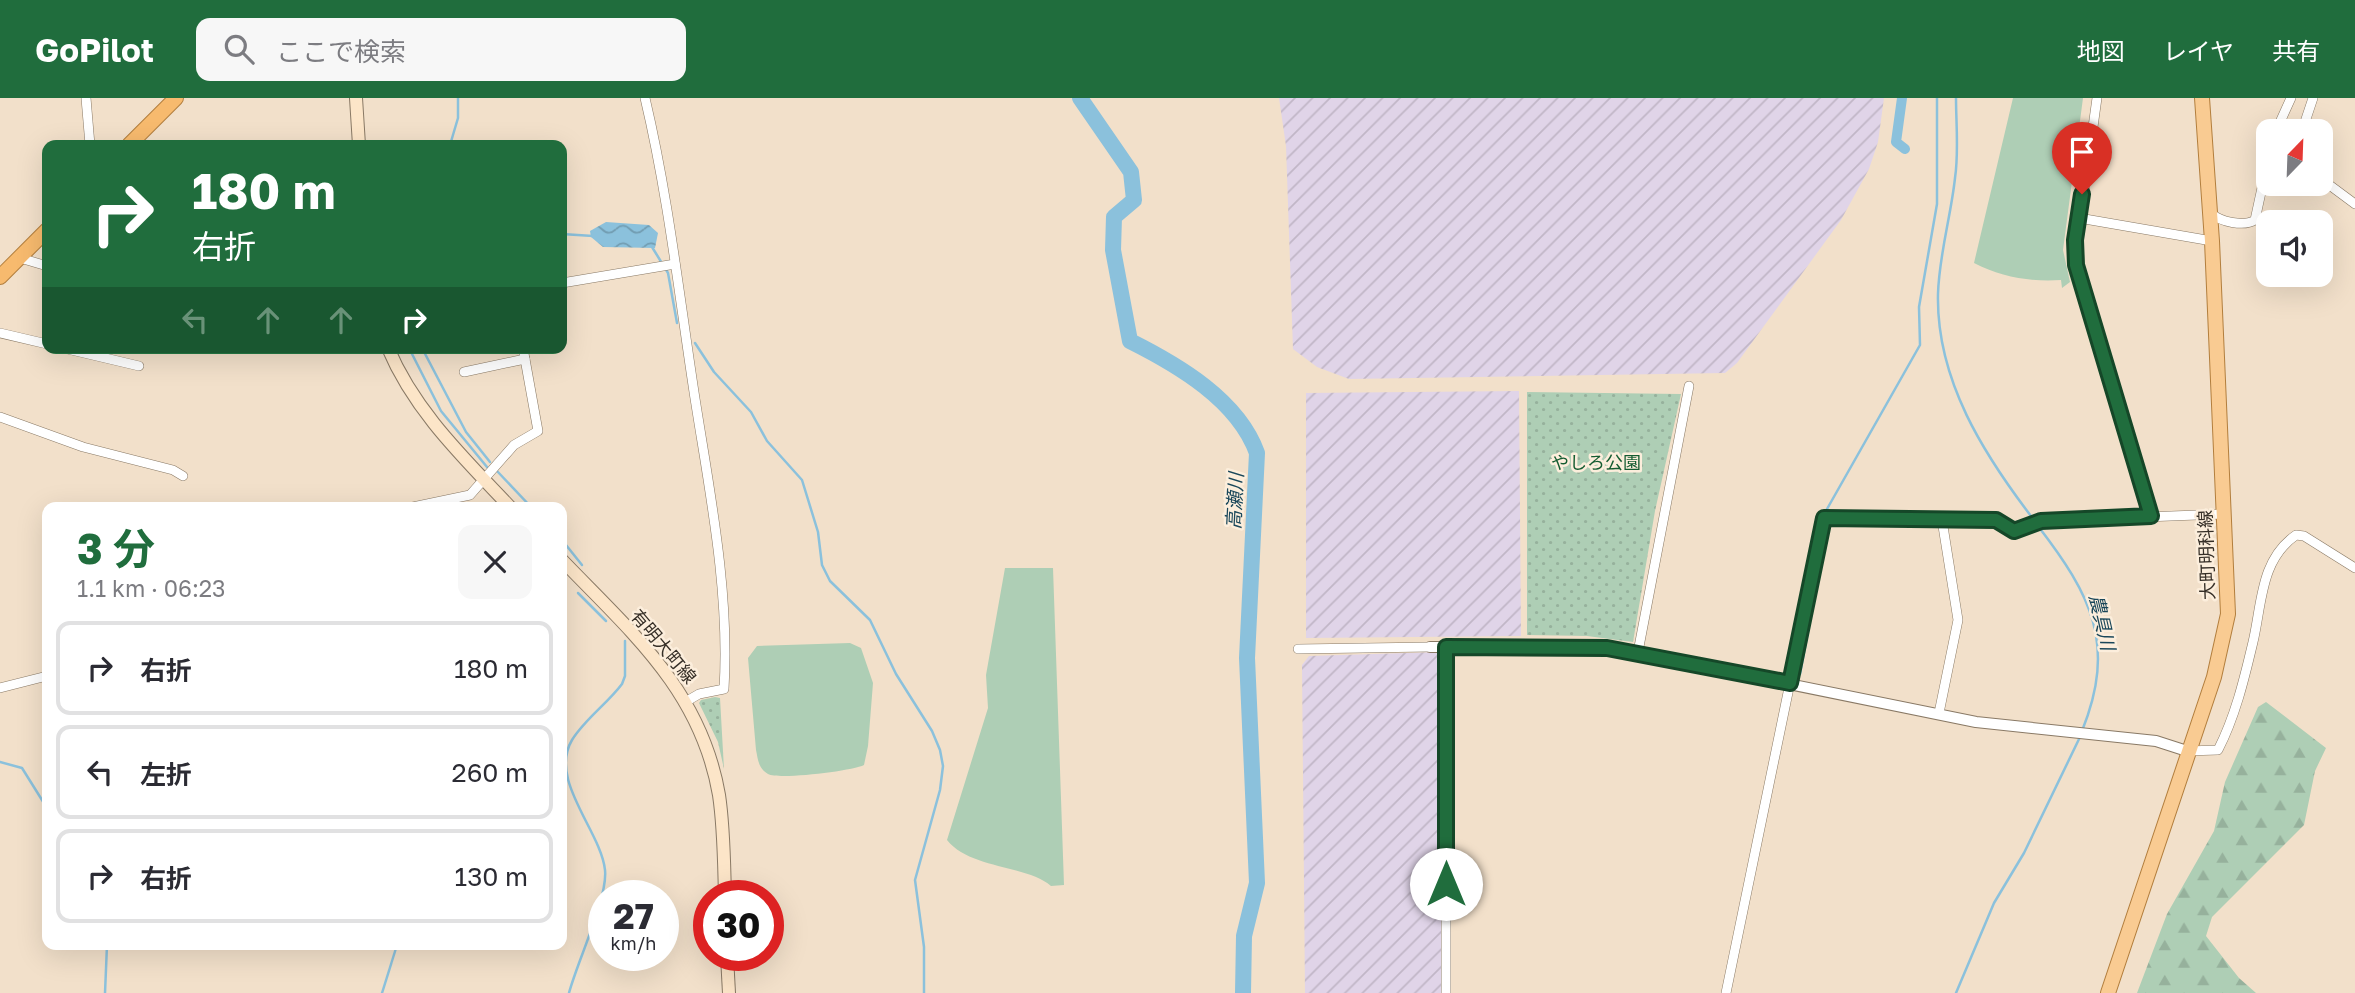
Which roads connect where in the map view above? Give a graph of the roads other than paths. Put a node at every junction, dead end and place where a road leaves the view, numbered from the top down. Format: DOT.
graph roads {
  1 [pos="86,98"];
  2 [pos="176,98"];
  3 [pos="356,98"];
  4 [pos="645,98"];
  5 [pos="2097,98"];
  6 [pos="2202,98"];
  7 [pos="2291,98"];
  8 [pos="2313,98"];
  9 [pos="2281,119"];
  10 [pos="2306,119"];
  11 [pos="90,140"];
  12 [pos="134,140"];
  13 [pos="359,140"];
  14 [pos="2333,188"];
  15 [pos="2260,196"];
  16 [pos="2355,204"];
  17 [pos="2210,212"];
  18 [pos="2079,218"];
  19 [pos="42,235"];
  20 [pos="2212,241"];
  21 [pos="20,258"];
  22 [pos="675,264"];
  23 [pos="42,265"];
  24 [pos="0,277"];
  25 [pos="567,282"];
  26 [pos="0,333"];
  27 [pos="42,343"];
  28 [pos="89,354"];
  29 [pos="391,354"];
  30 [pos="524,354"];
  31 [pos="524,359"];
  32 [pos="139,366"];
  33 [pos="464,372"];
  34 [pos="1689,386"];
  35 [pos="0,416"];
  36 [pos="183,476"];
  37 [pos="484,479"];
  38 [pos="437,502"];
  39 [pos="506,502"];
  40 [pos="2223,514"];
  41 [pos="2151,516"];
  42 [pos="1942,520"];
  43 [pos="567,565"];
  44 [pos="2355,568"];
  45 [pos="1430,647"];
  46 [pos="1446,647"];
  47 [pos="1298,649"];
  48 [pos="1638,652"];
  49 [pos="42,677"];
  50 [pos="1790,683"];
  51 [pos="0,688"];
  52 [pos="687,701"];
  53 [pos="1938,713"];
  54 [pos="2188,751"];
  55 [pos="724,880"];
  56 [pos="728,971"];
  57 [pos="729,993"];
  58 [pos="1446,993"];
  59 [pos="1726,993"];
  60 [pos="2108,993"];
  1 -- 11 [label="street"];
  2 -- 12 [label="highway"];
  3 -- 13 [label="main road"];
  4 -- 22 [label="street"];
  5 -- 18 [label="street"];
  6 -- 17 [label="main road, 大町明科線"];
  7 -- 9 [label="street"];
  8 -- 10 [label="street"];
  14 -- 16 [label="street"];
  15 -- 17 [label="street"];
  17 -- 20 [label="main road, 大町明科線"];
  18 -- 20 [label="street"];
  18 -- 41 [label="street"];
  19 -- 21 [label="highway"];
  20 -- 40 [label="main road, 大町明科線"];
  21 -- 23 [label="street"];
  21 -- 24 [label="highway"];
  22 -- 25 [label="street"];
  22 -- 52 [label="street"];
  26 -- 27 [label="street"];
  28 -- 32 [label="street"];
  29 -- 37 [label="main road"];
  30 -- 31 [label="street"];
  31 -- 33 [label="street"];
  31 -- 37 [label="street"];
  34 -- 48 [label="street"];
  35 -- 36 [label="street"];
  37 -- 38 [label="street"];
  37 -- 39 [label="main road"];
  40 -- 41 [label="street"];
  40 -- 54 [label="main road, 大町明科線"];
  41 -- 42 [label="street"];
  42 -- 50 [label="street"];
  42 -- 53 [label="street"];
  43 -- 52 [label="main road, 有明大町線"];
  44 -- 54 [label="street"];
  45 -- 46 [label="street"];
  45 -- 47 [label="street"];
  46 -- 48 [label="street"];
  46 -- 58 [label="street"];
  48 -- 50 [label="street"];
  49 -- 51 [label="street"];
  50 -- 53 [label="street"];
  50 -- 59 [label="street"];
  52 -- 55 [label="main road, 有明大町線"];
  53 -- 54 [label="street"];
  54 -- 60 [label="main road, 大町明科線"];
  56 -- 57 [label="main road"];
}
